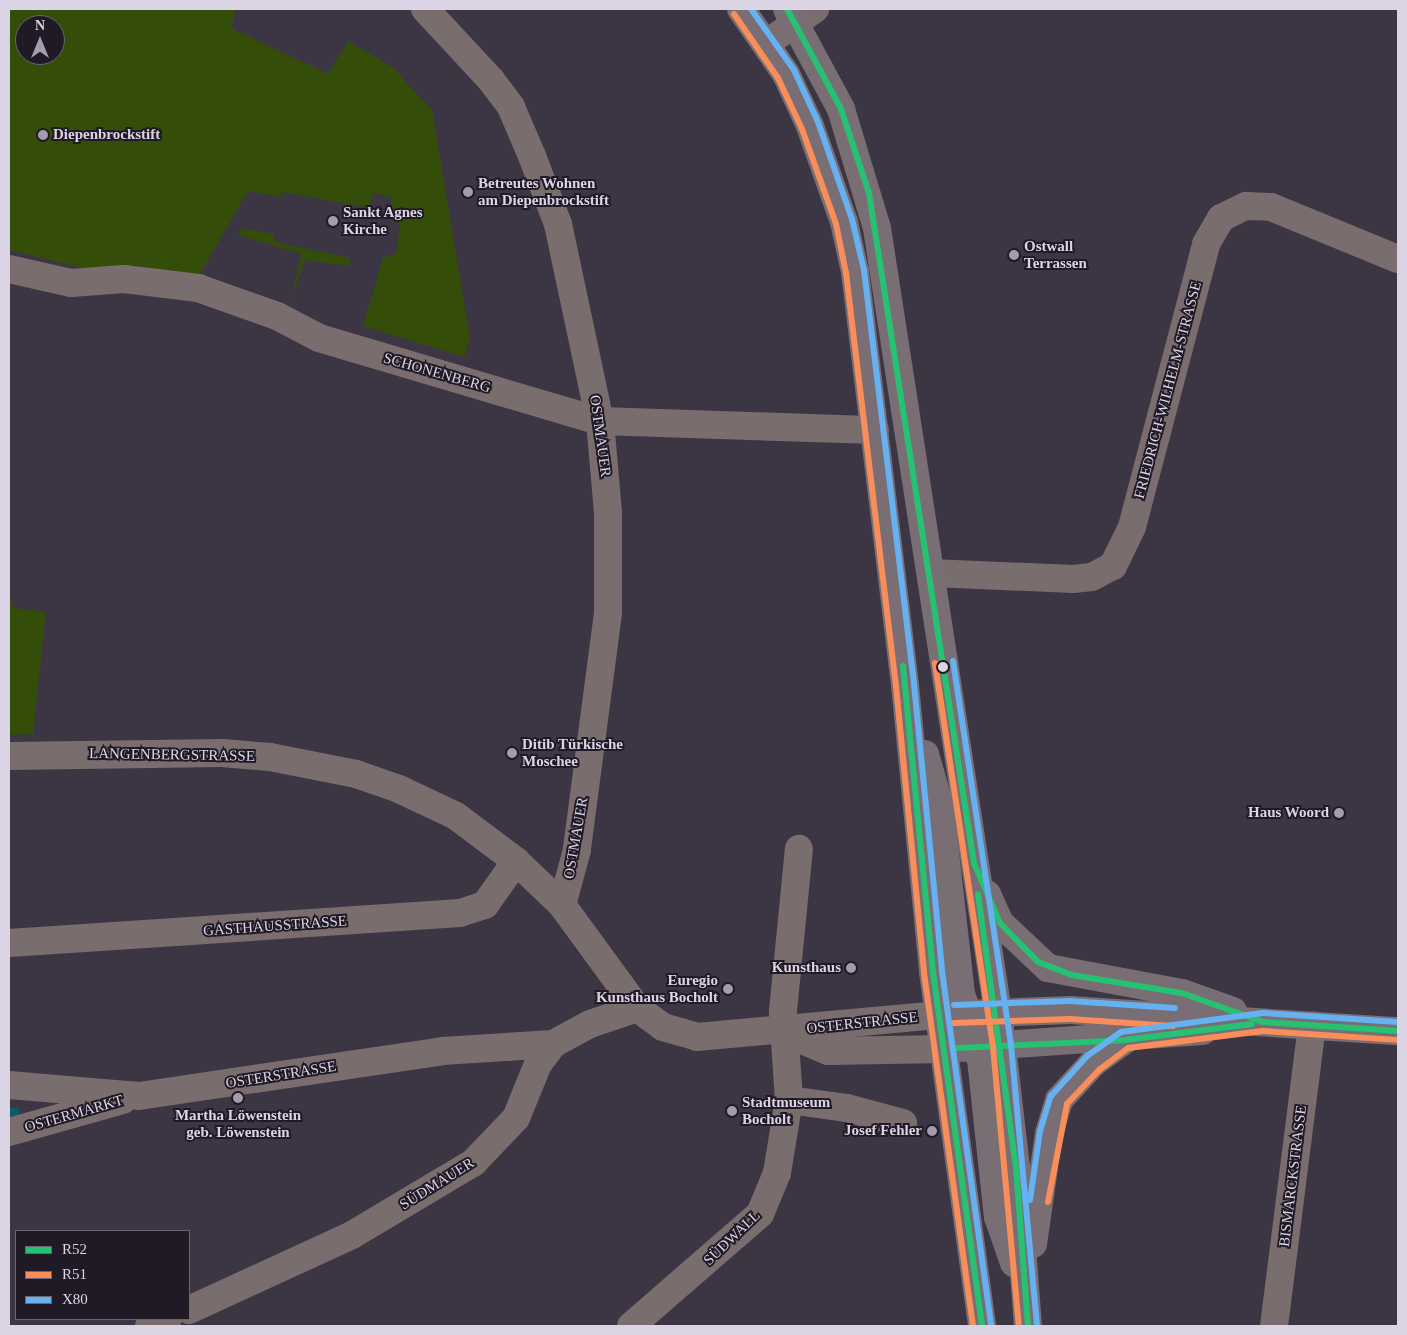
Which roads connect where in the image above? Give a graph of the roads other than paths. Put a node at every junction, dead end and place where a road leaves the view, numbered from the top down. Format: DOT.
graph roads {
  1 [pos="425,9"];
  2 [pos="742,9"];
  3 [pos="799,13"];
  4 [pos="767,43"];
  5 [pos="1398,259"];
  6 [pos="9,269"];
  7 [pos="600,421"];
  8 [pos="875,430"];
  9 [pos="931,573"];
  10 [pos="905,685"];
  11 [pos="9,756"];
  12 [pos="799,849"];
  13 [pos="516,861"];
  14 [pos="974,863"];
  15 [pos="562,905"];
  16 [pos="9,943"];
  17 [pos="636,1008"];
  18 [pos="998,1012"];
  19 [pos="967,1014"];
  20 [pos="940,1015"];
  21 [pos="1263,1022"];
  22 [pos="1312,1025"];
  23 [pos="1398,1031"];
  24 [pos="784,1032"];
  25 [pos="1125,1040"];
  26 [pos="553,1044"];
  27 [pos="1002,1046"];
  28 [pos="976,1047"];
  29 [pos="945,1049"];
  30 [pos="9,1085"];
  31 [pos="139,1096"];
  32 [pos="789,1100"];
  33 [pos="903,1124"];
  34 [pos="9,1132"];
  35 [pos="1026,1294"];
  36 [pos="190,1310"];
  37 [pos="165,1320"];
  38 [pos="149,1326"];
  39 [pos="631,1326"];
  40 [pos="982,1326"];
  41 [pos="1028,1326"];
  42 [pos="1274,1326"];
  1 -- 7 [label="street, OSTMAUER"];
  2 -- 4 [label="main road"];
  3 -- 4 [label="street"];
  3 -- 9 [label="main road"];
  4 -- 8 [label="main road"];
  5 -- 9 [label="street, FRIEDRICH-WILHELM-STRASSE"];
  6 -- 7 [label="street, SCHONENBERG"];
  7 -- 8 [label="street, SCHONENBERG"];
  7 -- 15 [label="street, OSTMAUER"];
  8 -- 10 [label="main road"];
  9 -- 14 [label="main road"];
  10 -- 19 [label="main road"];
  10 -- 20 [label="main road"];
  11 -- 13 [label="street, LANGENBERGSTRASSE"];
  12 -- 24 [label="street, SÜDWALL"];
  13 -- 15 [label="street, LANGENBERGSTRASSE"];
  13 -- 16 [label="street, GASTHAUSSTRASSE"];
  14 -- 18 [label="main road"];
  14 -- 21 [label="main road"];
  15 -- 17 [label="street, LANGENBERGSTRASSE"];
  17 -- 24 [label="street, OSTERSTRASSE"];
  17 -- 26 [label="street, SÜDMAUER"];
  18 -- 19 [label="main road"];
  18 -- 21 [label="main road"];
  18 -- 27 [label="main road"];
  19 -- 20 [label="main road"];
  19 -- 27 [label="main road"];
  20 -- 24 [label="street, OSTERSTRASSE"];
  20 -- 28 [label="main road"];
  20 -- 29 [label="main road"];
  21 -- 22 [label="main road"];
  21 -- 25 [label="main road"];
  22 -- 23 [label="main road"];
  22 -- 42 [label="street, BISMARCKSTRASSE"];
  24 -- 29 [label="street, OSTERSTRASSE"];
  24 -- 32 [label="street, SÜDWALL"];
  25 -- 27 [label="main road"];
  25 -- 35 [label="main road"];
  26 -- 31 [label="street, OSTERSTRASSE"];
  26 -- 36 [label="street, SÜDMAUER"];
  27 -- 28 [label="main road"];
  27 -- 35 [label="main road"];
  28 -- 29 [label="main road"];
  28 -- 35 [label="main road"];
  29 -- 40 [label="main road"];
  30 -- 31 [label="street, OSTERSTRASSE"];
  31 -- 34 [label="street, OSTERMARKT"];
  32 -- 33 [label="street"];
  32 -- 39 [label="street, SÜDWALL"];
  35 -- 41 [label="main road"];
  37 -- 38 [label="street"];
}
